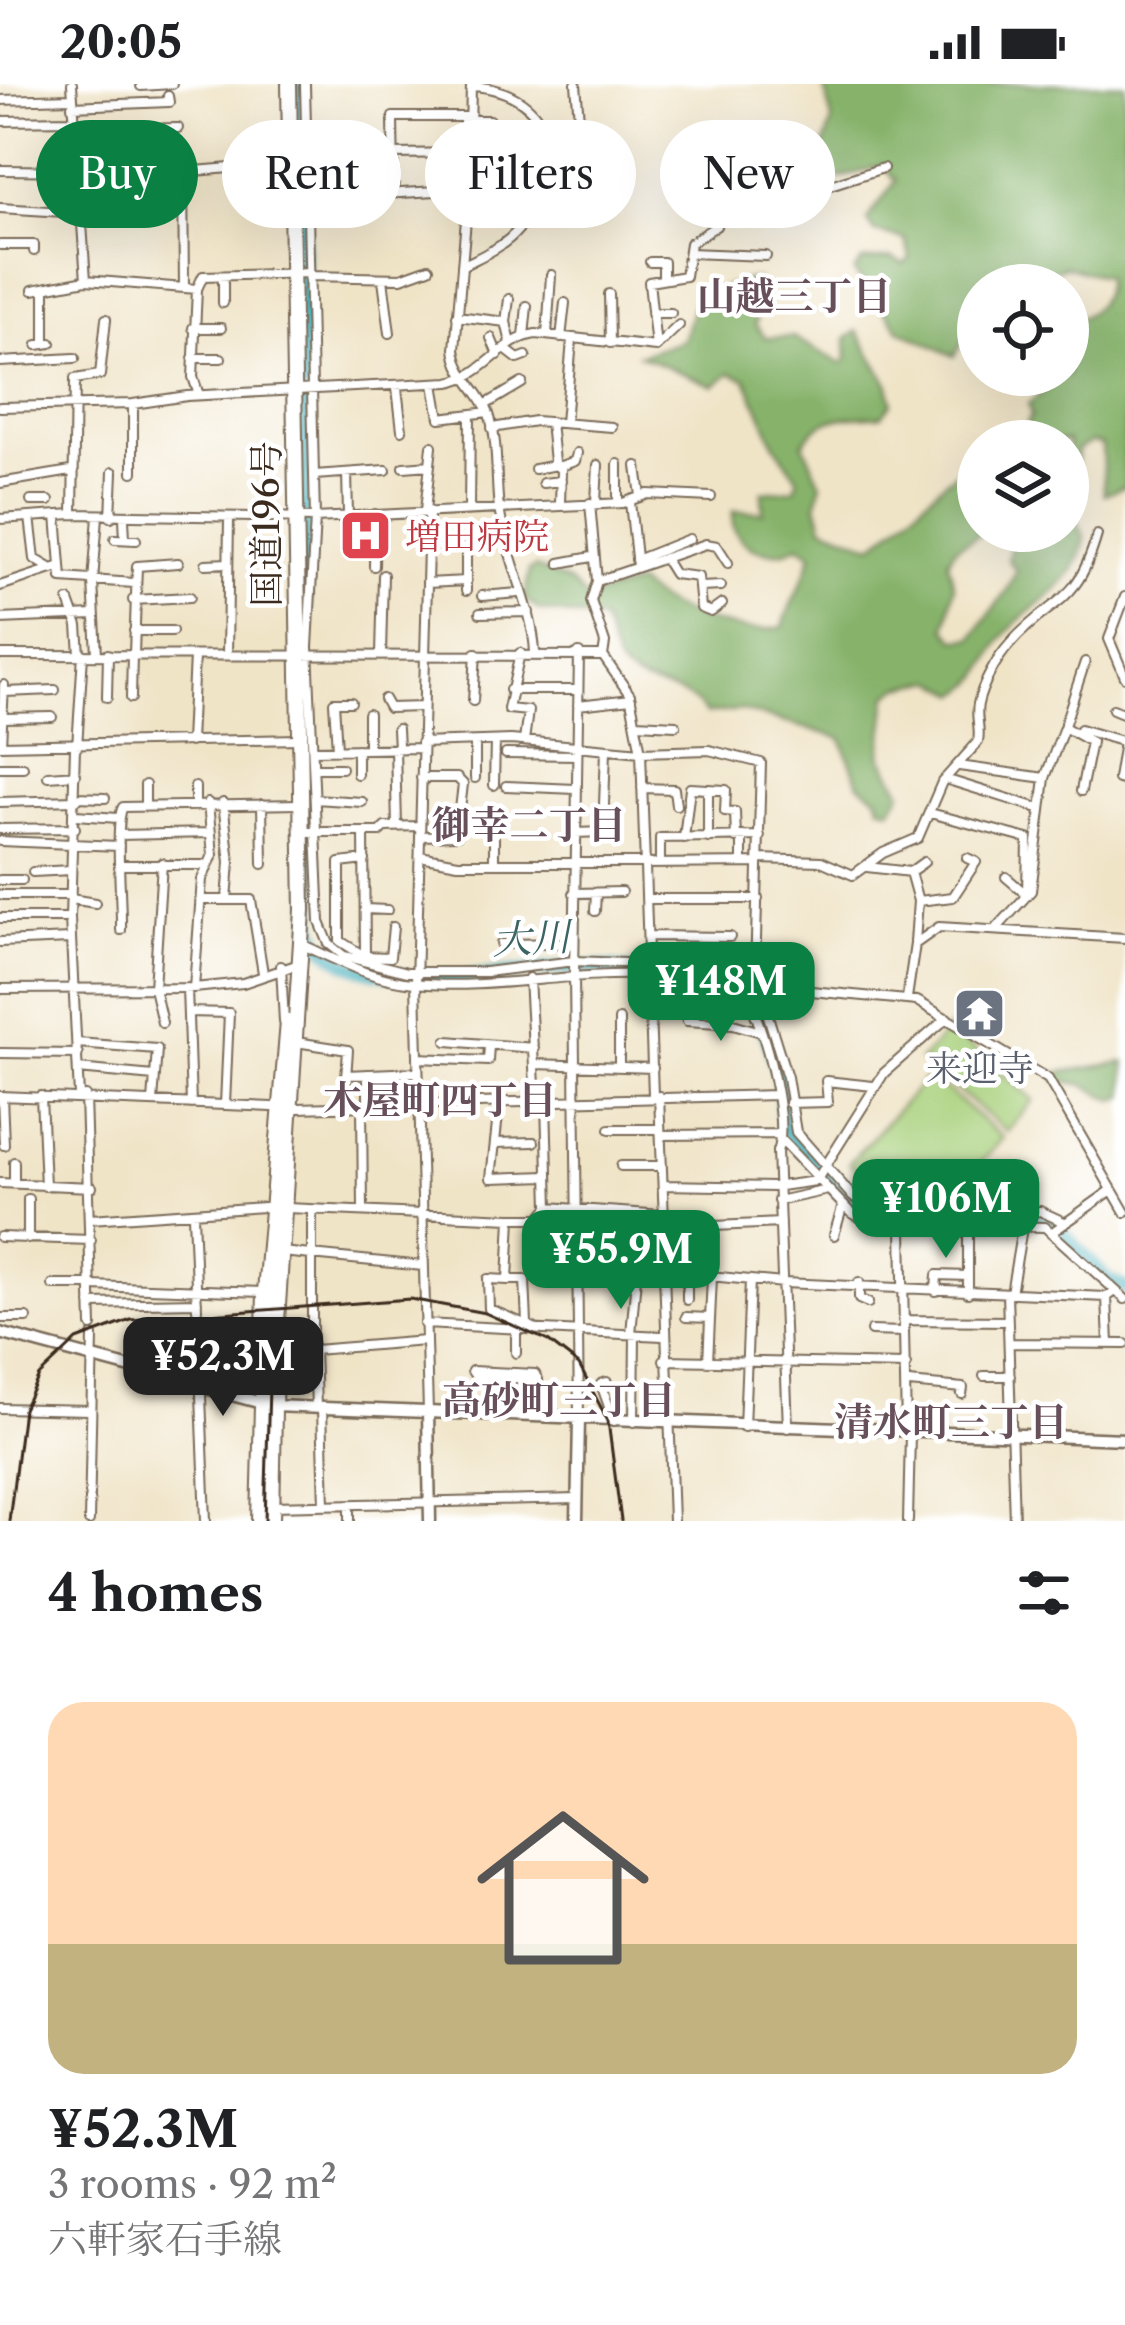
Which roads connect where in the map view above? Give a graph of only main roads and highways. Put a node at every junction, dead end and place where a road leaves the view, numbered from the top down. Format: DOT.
graph roads {
  1 [pos="289,84"];
  2 [pos="274,1251"];
  3 [pos="0,1336"];
  4 [pos="264,1406"];
  5 [pos="428,1412"];
  6 [pos="579,1419"];
  7 [pos="1125,1439"];
  8 [pos="266,1514"];
  9 [pos="430,1521"];
  10 [pos="577,1521"];
  1 -- 2 [label="highway, 国道196号"];
  2 -- 4 [label="highway, 国道196号"];
  2 -- 4 [label="highway, 国道196号"];
  3 -- 4 [label="main road"];
  4 -- 5 [label="main road"];
  4 -- 8 [label="highway, 国道196号"];
  5 -- 6 [label="main road"];
  5 -- 9 [label="main road"];
  6 -- 7 [label="main road"];
  6 -- 10 [label="main road"];
}
